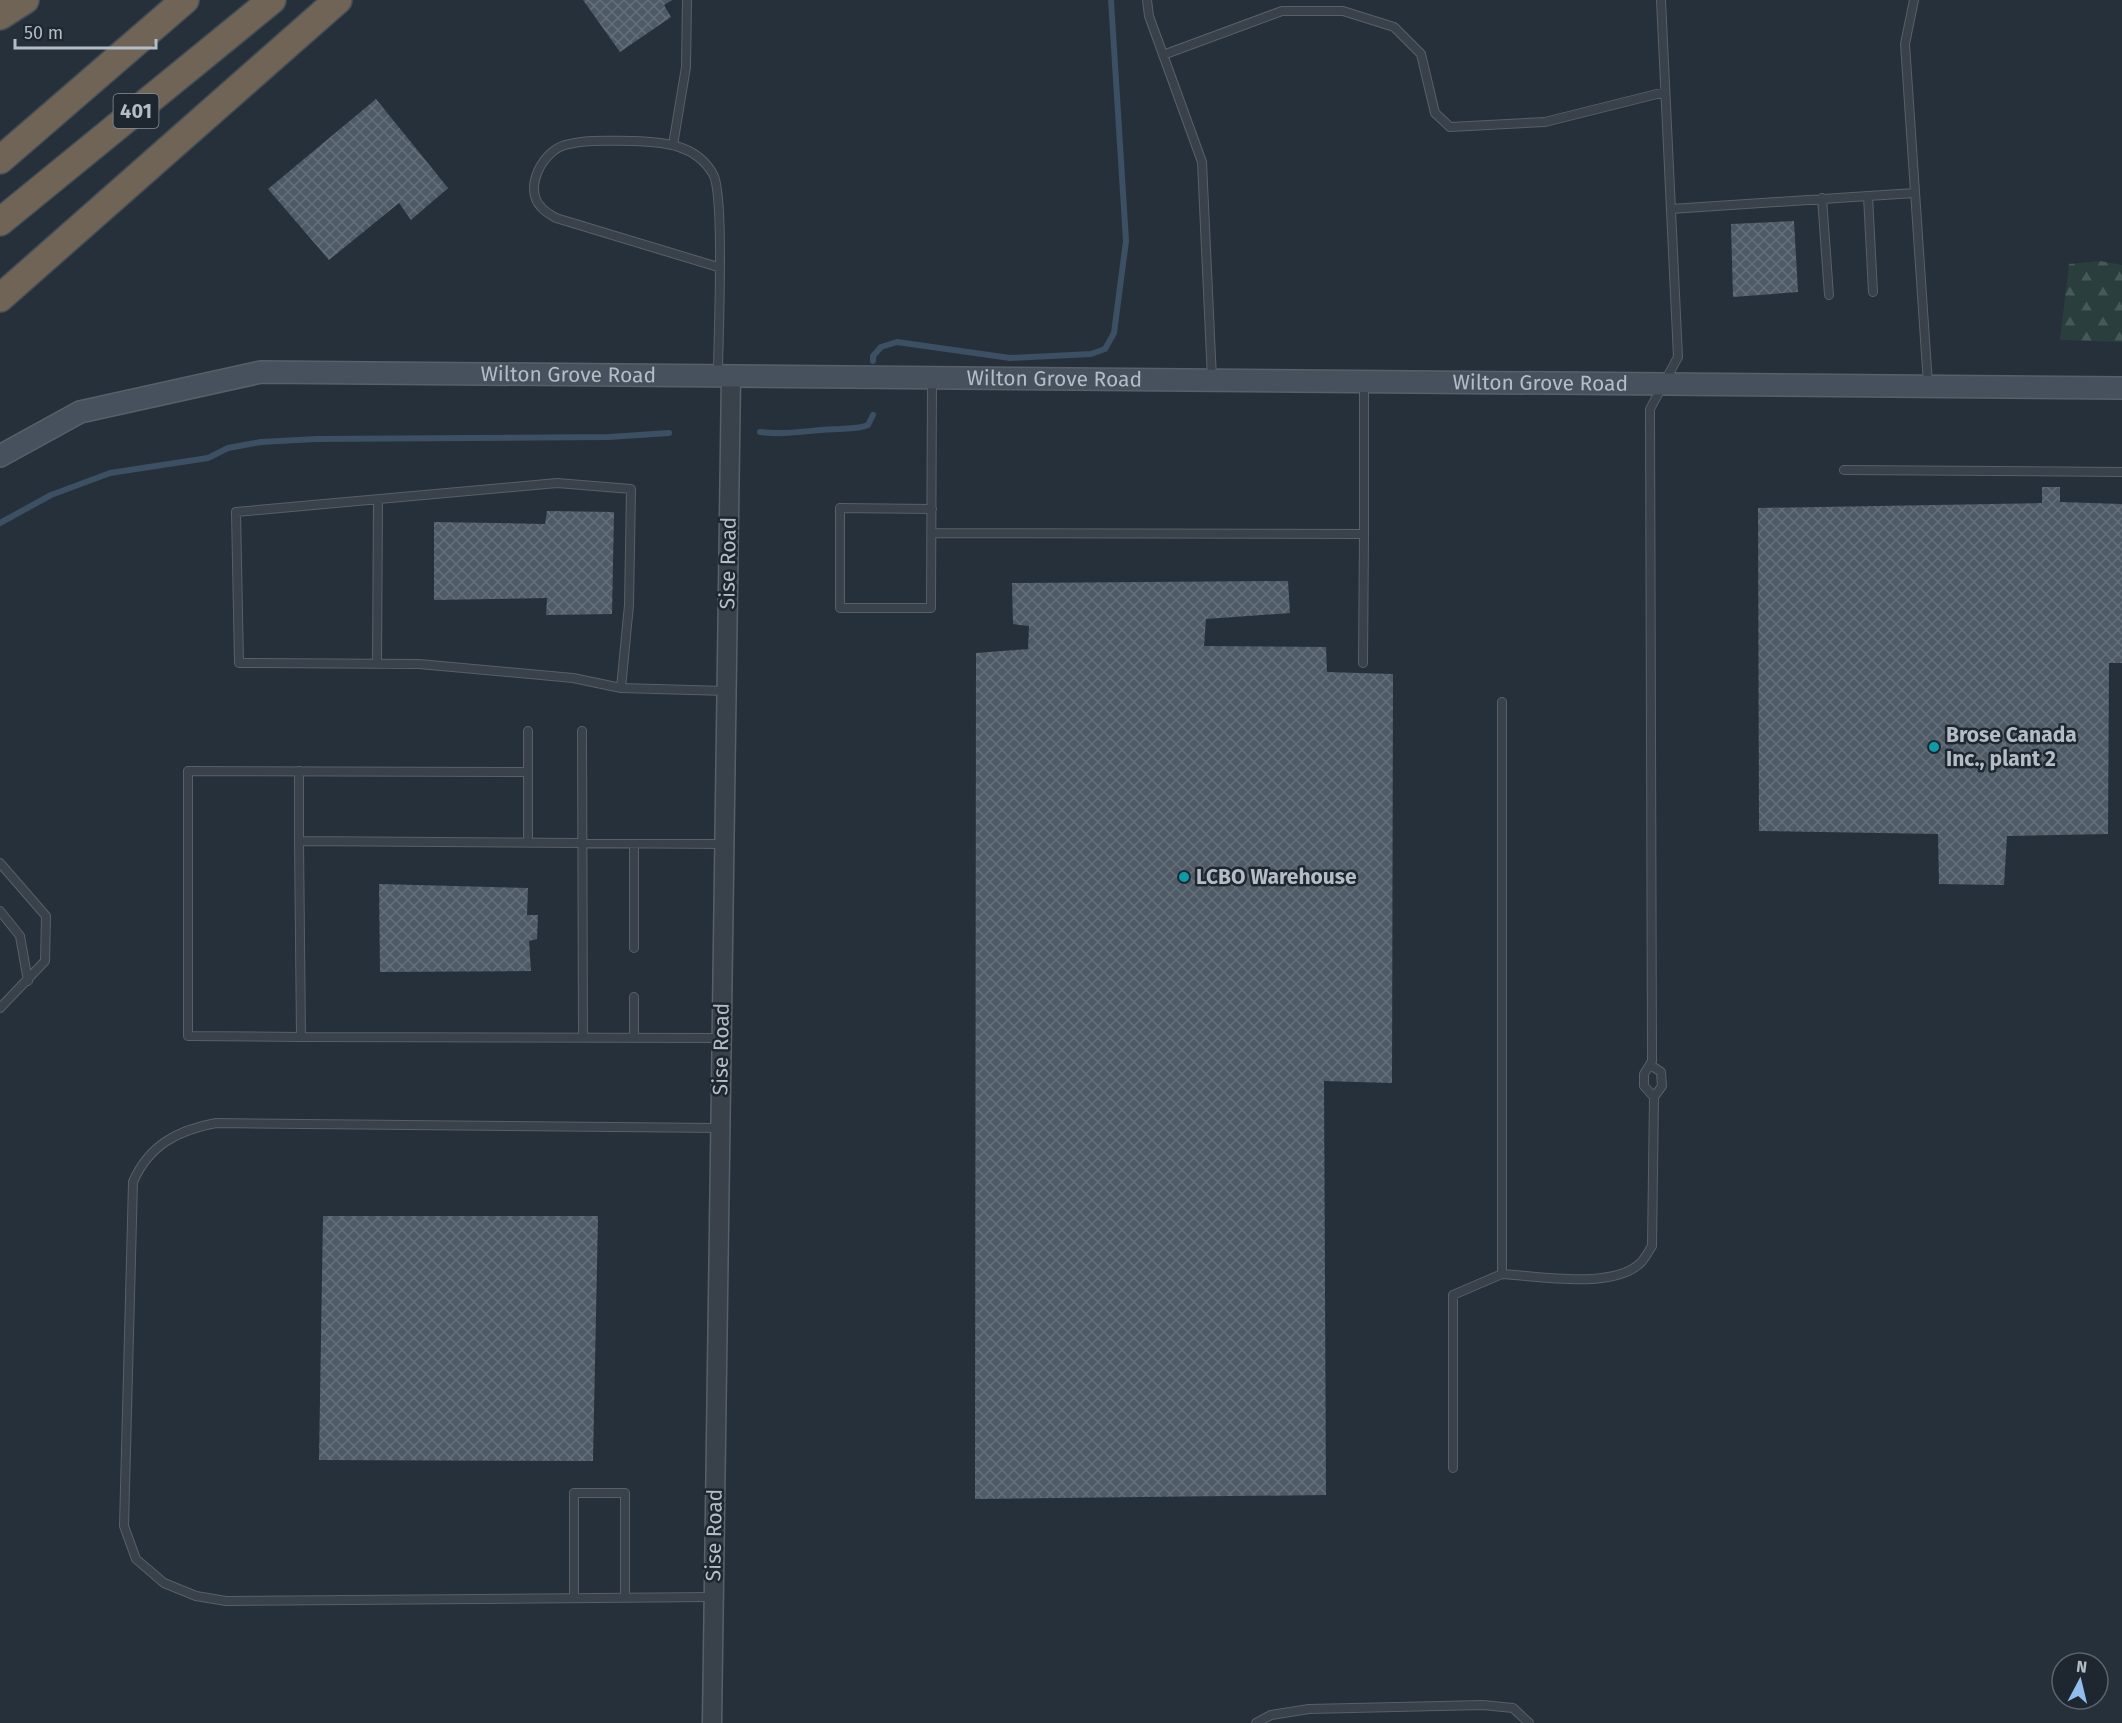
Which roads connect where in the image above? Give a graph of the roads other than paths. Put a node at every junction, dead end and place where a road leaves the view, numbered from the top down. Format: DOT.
graph roads {
  1 [pos="25,0"];
  2 [pos="185,0"];
  3 [pos="272,0"];
  4 [pos="338,0"];
  5 [pos="687,0"];
  6 [pos="1147,0"];
  7 [pos="1661,0"];
  8 [pos="1914,0"];
  9 [pos="0,16"];
  10 [pos="1163,55"];
  11 [pos="1665,92"];
  12 [pos="673,145"];
  13 [pos="0,160"];
  14 [pos="1915,193"];
  15 [pos="1868,196"];
  16 [pos="1821,198"];
  17 [pos="1671,209"];
  18 [pos="0,222"];
  19 [pos="718,267"];
  20 [pos="1873,292"];
  21 [pos="1829,295"];
  22 [pos="0,298"];
  23 [pos="725,376"];
  24 [pos="933,377"];
  25 [pos="1212,380"];
  26 [pos="1364,381"];
  27 [pos="1664,382"];
  28 [pos="1928,386"];
  29 [pos="2122,388"];
  30 [pos="0,456"];
  31 [pos="1844,470"];
  32 [pos="2122,472"];
  33 [pos="378,500"];
  34 [pos="932,509"];
  35 [pos="932,533"];
  36 [pos="1364,534"];
  37 [pos="1364,663"];
  38 [pos="376,664"];
  39 [pos="621,688"];
  40 [pos="726,691"];
  41 [pos="1502,702"];
  42 [pos="582,730"];
  43 [pos="528,731"];
  44 [pos="299,771"];
  45 [pos="527,772"];
  46 [pos="299,841"];
  47 [pos="528,843"];
  48 [pos="583,843"];
  49 [pos="634,844"];
  50 [pos="724,844"];
  51 [pos="0,863"];
  52 [pos="0,911"];
  53 [pos="634,948"];
  54 [pos="28,981"];
  55 [pos="634,996"];
  56 [pos="0,1008"];
  57 [pos="583,1035"];
  58 [pos="634,1036"];
  59 [pos="301,1037"];
  60 [pos="721,1038"];
  61 [pos="1652,1066"];
  62 [pos="1654,1096"];
  63 [pos="720,1128"];
  64 [pos="1502,1274"];
  65 [pos="1453,1468"];
  66 [pos="713,1597"];
  67 [pos="574,1598"];
  68 [pos="625,1598"];
  69 [pos="712,1723"];
  70 [pos="1256,1723"];
  71 [pos="1529,1723"];
  1 -- 9 [label="highway"];
  2 -- 13 [label="highway, 401"];
  3 -- 18 [label="highway, 401"];
  4 -- 22 [label="highway"];
  5 -- 12 [label="lane"];
  6 -- 10 [label="lane"];
  7 -- 11 [label="lane"];
  8 -- 14 [label="lane"];
  10 -- 11 [label="lane"];
  10 -- 25 [label="lane"];
  11 -- 17 [label="lane"];
  12 -- 19 [label="lane"];
  12 -- 19 [label="lane"];
  14 -- 15 [label="lane"];
  14 -- 28 [label="lane"];
  15 -- 16 [label="lane"];
  15 -- 20 [label="lane"];
  16 -- 17 [label="lane"];
  16 -- 21 [label="lane"];
  17 -- 27 [label="lane"];
  19 -- 23 [label="lane"];
  23 -- 24 [label="main road, Wilton Grove Road"];
  23 -- 30 [label="main road, Wilton Grove Road"];
  23 -- 40 [label="street, Sise Road"];
  24 -- 25 [label="main road, Wilton Grove Road"];
  24 -- 34 [label="lane"];
  25 -- 26 [label="main road, Wilton Grove Road"];
  26 -- 27 [label="main road, Wilton Grove Road"];
  26 -- 36 [label="lane"];
  27 -- 28 [label="main road, Wilton Grove Road"];
  27 -- 61 [label="lane"];
  28 -- 29 [label="main road, Wilton Grove Road"];
  31 -- 32 [label="lane"];
  33 -- 38 [label="lane"];
  33 -- 38 [label="lane"];
  33 -- 39 [label="lane"];
  34 -- 35 [label="lane"];
  34 -- 35 [label="lane"];
  35 -- 36 [label="lane"];
  36 -- 37 [label="lane"];
  38 -- 39 [label="lane"];
  39 -- 40 [label="lane"];
  40 -- 50 [label="street, Sise Road"];
  41 -- 64 [label="lane"];
  42 -- 48 [label="lane"];
  43 -- 45 [label="lane"];
  44 -- 45 [label="lane"];
  44 -- 46 [label="lane"];
  44 -- 59 [label="lane"];
  45 -- 47 [label="lane"];
  46 -- 47 [label="lane"];
  46 -- 59 [label="lane"];
  47 -- 48 [label="lane"];
  48 -- 49 [label="lane"];
  48 -- 57 [label="lane"];
  49 -- 50 [label="lane"];
  49 -- 53 [label="lane"];
  50 -- 60 [label="street, Sise Road"];
  51 -- 54 [label="lane"];
  52 -- 54 [label="lane"];
  54 -- 56 [label="lane"];
  55 -- 58 [label="lane"];
  57 -- 58 [label="lane"];
  57 -- 59 [label="lane"];
  58 -- 60 [label="lane"];
  60 -- 63 [label="street, Sise Road"];
  61 -- 62 [label="lane"];
  61 -- 62 [label="lane"];
  62 -- 64 [label="lane"];
  63 -- 66 [label="street, Sise Road"];
  63 -- 67 [label="lane"];
  64 -- 65 [label="lane"];
  66 -- 68 [label="lane"];
  66 -- 69 [label="street, Sise Road"];
  67 -- 68 [label="lane"];
  67 -- 68 [label="lane"];
  70 -- 71 [label="lane"];
}
